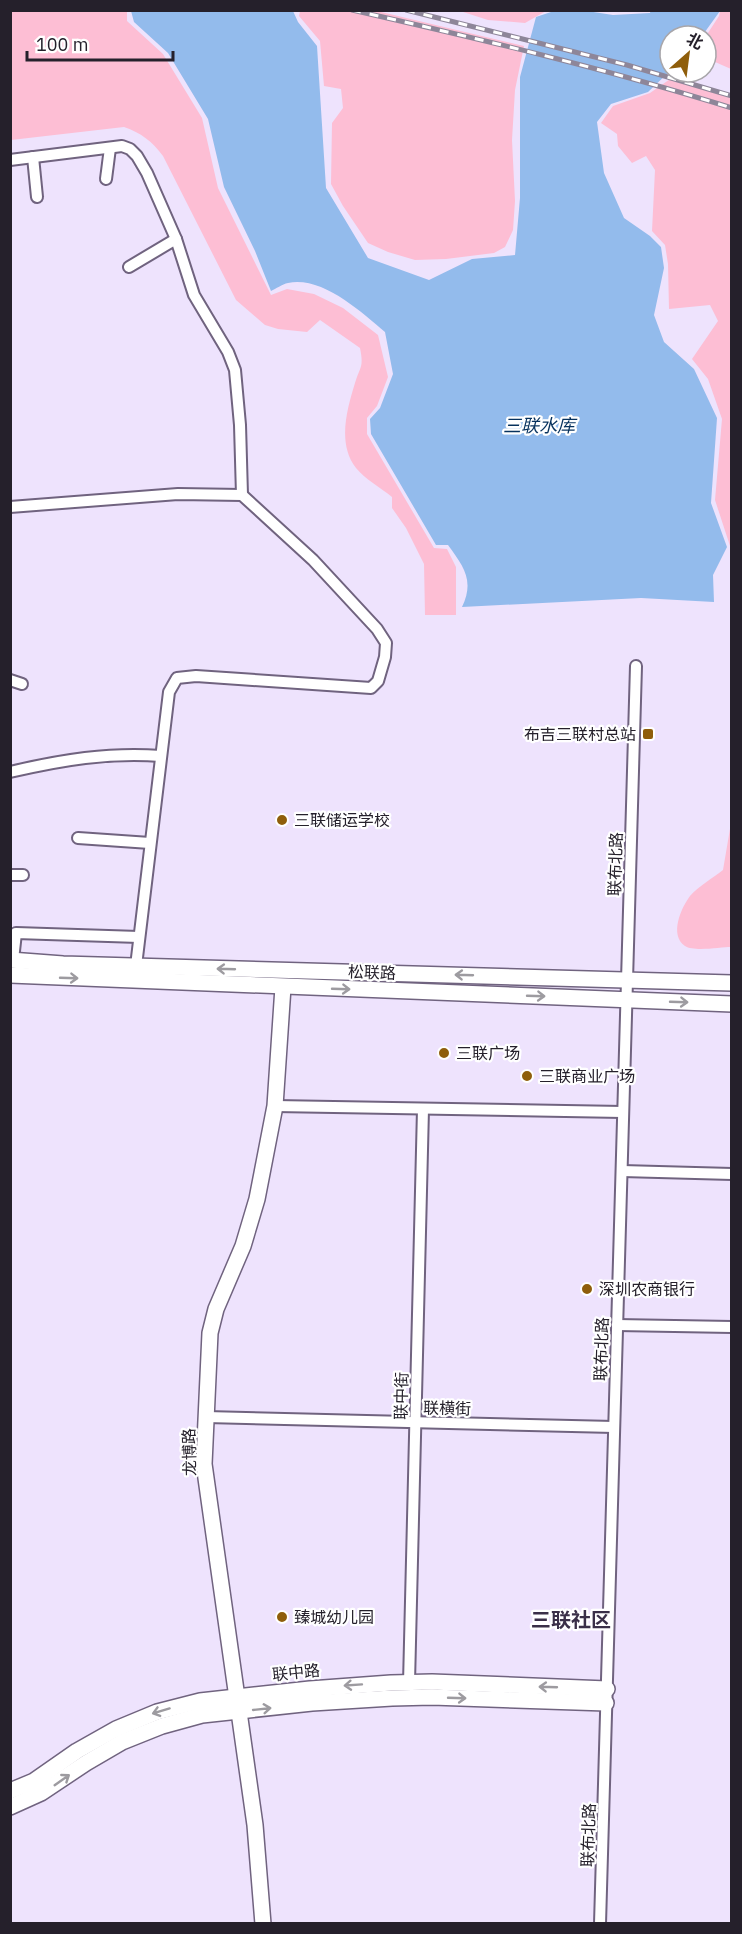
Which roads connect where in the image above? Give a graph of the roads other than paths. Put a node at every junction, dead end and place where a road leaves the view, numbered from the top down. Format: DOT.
graph roads {
  1 [pos="110,148"];
  2 [pos="33,158"];
  3 [pos="10,160"];
  4 [pos="106,179"];
  5 [pos="37,197"];
  6 [pos="176,239"];
  7 [pos="129,267"];
  8 [pos="242,495"];
  9 [pos="10,507"];
  10 [pos="636,666"];
  11 [pos="161,756"];
  12 [pos="10,772"];
  13 [pos="78,838"];
  14 [pos="150,843"];
  15 [pos="10,875"];
  16 [pos="23,875"];
  17 [pos="13,933"];
  18 [pos="139,938"];
  19 [pos="11,965"];
  20 [pos="136,966"];
  21 [pos="627,980"];
  22 [pos="732,983"];
  23 [pos="283,987"];
  24 [pos="626,1000"];
  25 [pos="732,1004"];
  26 [pos="275,1106"];
  27 [pos="423,1109"];
  28 [pos="623,1112"];
  29 [pos="622,1171"];
  30 [pos="732,1174"];
  31 [pos="617,1325"];
  32 [pos="732,1327"];
  33 [pos="206,1417"];
  34 [pos="416,1422"];
  35 [pos="614,1427"];
  36 [pos="409,1683"];
  37 [pos="606,1696"];
  38 [pos="238,1704"];
  39 [pos="10,1791"];
  40 [pos="10,1807"];
  41 [pos="263,1923"];
  42 [pos="600,1923"];
  1 -- 2 [label="street"];
  1 -- 4 [label="street"];
  1 -- 6 [label="street"];
  2 -- 3 [label="street"];
  2 -- 5 [label="street"];
  6 -- 7 [label="street"];
  6 -- 8 [label="street"];
  8 -- 9 [label="street"];
  8 -- 11 [label="street"];
  10 -- 21 [label="street, 联布北路"];
  11 -- 12 [label="street"];
  11 -- 14 [label="street"];
  13 -- 14 [label="street"];
  14 -- 18 [label="street"];
  15 -- 16 [label="street"];
  17 -- 18 [label="street"];
  17 -- 19 [label="street"];
  18 -- 20 [label="street"];
  19 -- 20 [label="street, 松联路"];
  19 -- 23 [label="street, 松联路, one-way"];
  21 -- 20 [label="street, 松联路, one-way"];
  21 -- 22 [label="street, 松联路"];
  21 -- 24 [label="street, 联布北路"];
  23 -- 24 [label="street, 松联路, one-way"];
  23 -- 26 [label="street, 龙博路"];
  24 -- 25 [label="street, 松联路, one-way"];
  24 -- 28 [label="street, 联布北路"];
  26 -- 27 [label="street"];
  26 -- 33 [label="street, 龙博路"];
  27 -- 28 [label="street"];
  27 -- 34 [label="street, 联中街"];
  28 -- 29 [label="street, 联布北路"];
  29 -- 30 [label="street"];
  29 -- 31 [label="street, 联布北路"];
  31 -- 32 [label="street"];
  31 -- 35 [label="street, 联布北路"];
  33 -- 34 [label="street, 联横街"];
  33 -- 38 [label="street, 龙博路"];
  34 -- 35 [label="street, 联横街"];
  34 -- 36 [label="street, 联中街"];
  35 -- 37 [label="street, 联布北路"];
  37 -- 36 [label="street, 联中路, one-way"];
  36 -- 38 [label="street, 联中路, one-way"];
  38 -- 37 [label="street, 联中路, one-way"];
  37 -- 42 [label="street, 联布北路"];
  38 -- 39 [label="street, 联中路, one-way"];
  40 -- 38 [label="street, 联中路, one-way"];
  38 -- 41 [label="street, 龙博路"];
}
